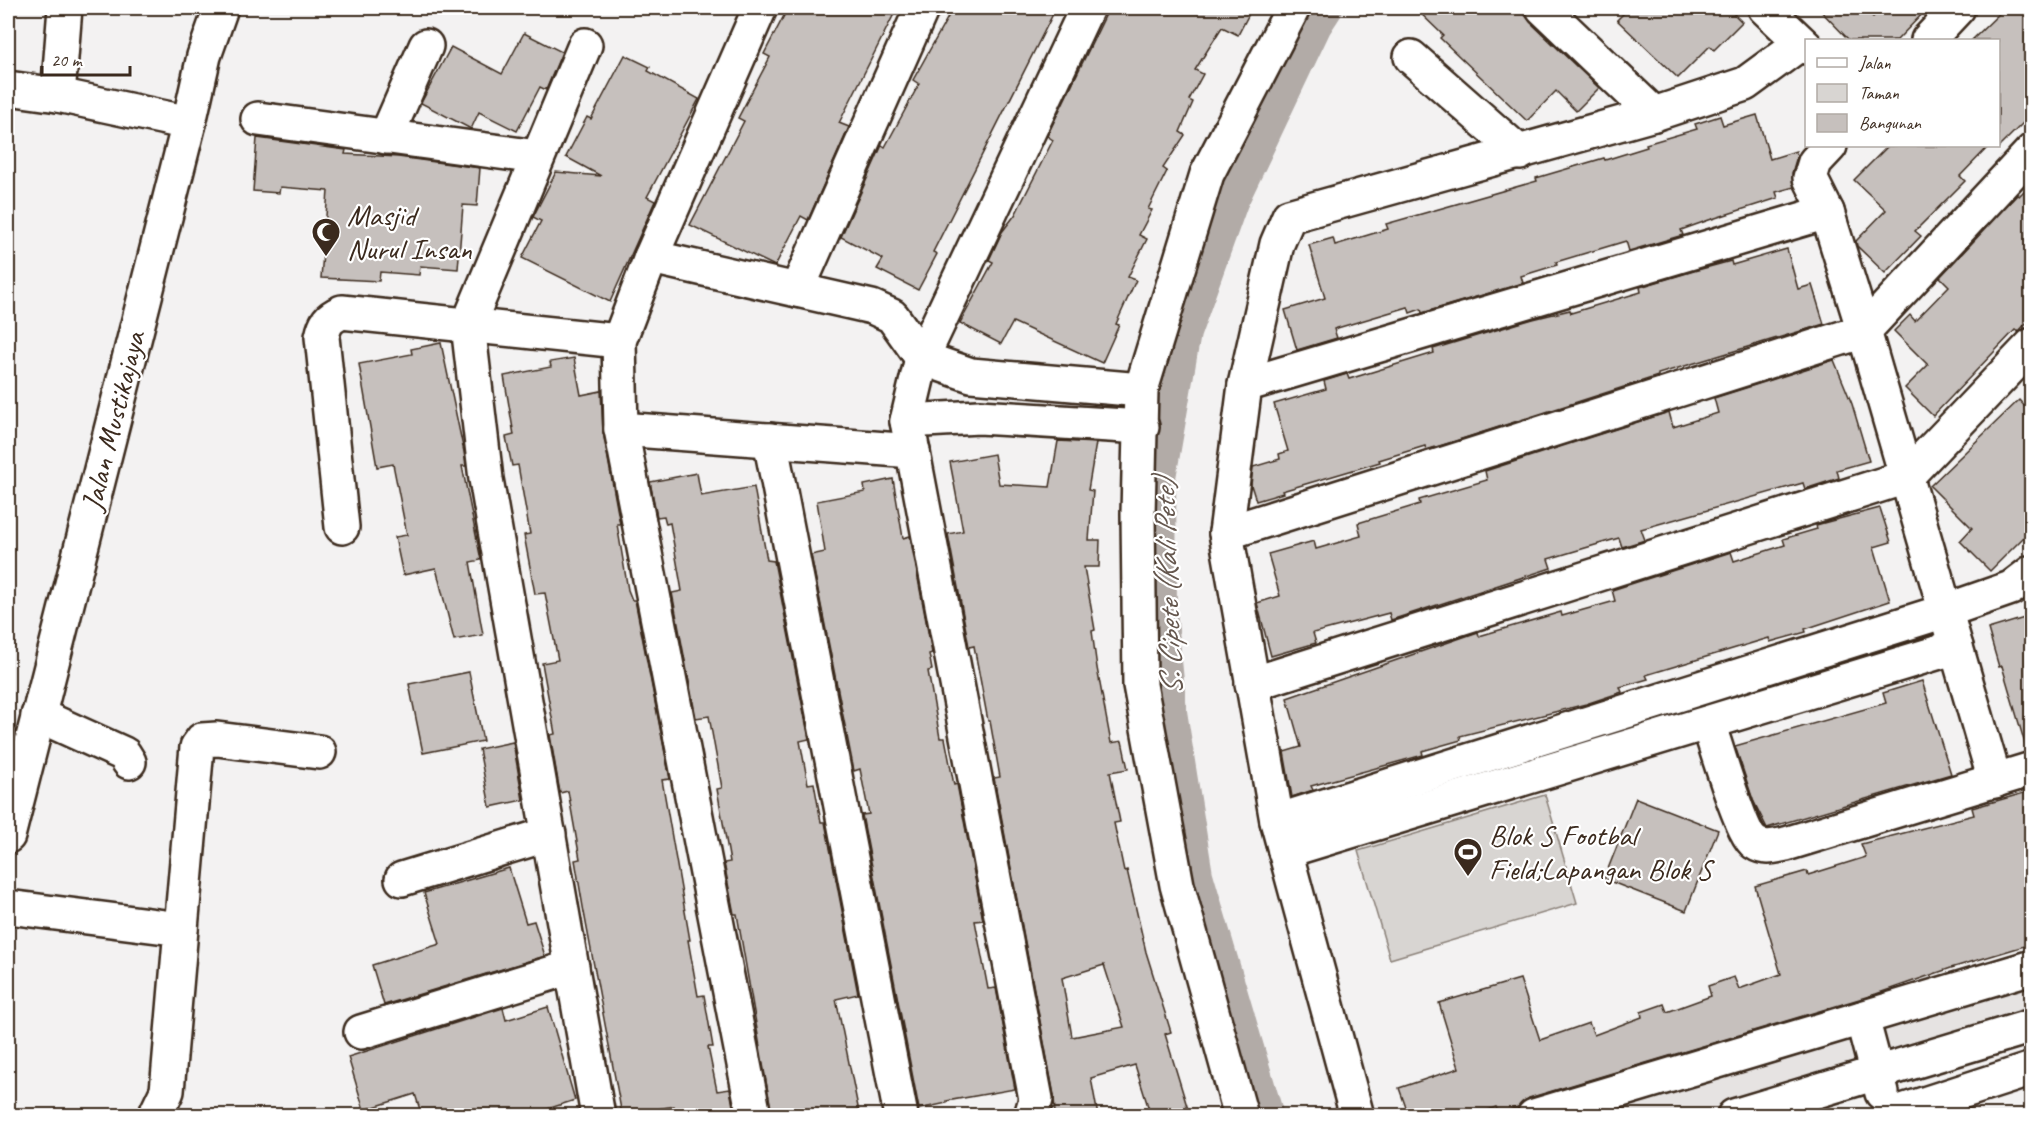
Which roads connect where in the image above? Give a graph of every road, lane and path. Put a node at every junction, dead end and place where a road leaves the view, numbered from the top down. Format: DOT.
graph roads {
  1 [pos="65,8"];
  2 [pos="221,8"];
  3 [pos="760,8"];
  4 [pos="922,8"];
  5 [pos="1087,8"];
  6 [pos="1293,8"];
  7 [pos="1543,8"];
  8 [pos="1765,8"];
  9 [pos="1958,8"];
  10 [pos="1929,39"];
  11 [pos="585,45"];
  12 [pos="1804,45"];
  13 [pos="426,46"];
  14 [pos="1411,57"];
  15 [pos="8,88"];
  16 [pos="58,96"];
  17 [pos="1654,114"];
  18 [pos="258,119"];
  19 [pos="189,123"];
  20 [pos="386,137"];
  21 [pos="1829,147"];
  22 [pos="2031,151"];
  23 [pos="1520,153"];
  24 [pos="537,157"];
  25 [pos="1827,212"];
  26 [pos="651,257"];
  27 [pos="797,290"];
  28 [pos="468,325"];
  29 [pos="1864,332"];
  30 [pos="620,341"];
  31 [pos="2031,345"];
  32 [pos="922,357"];
  33 [pos="1245,385"];
  34 [pos="1141,390"];
  35 [pos="1142,427"];
  36 [pos="621,429"];
  37 [pos="910,436"];
  38 [pos="770,440"];
  39 [pos="1906,477"];
  40 [pos="342,527"];
  41 [pos="1226,533"];
  42 [pos="2031,572"];
  43 [pos="1945,611"];
  44 [pos="1956,647"];
  45 [pos="1252,684"];
  46 [pos="39,715"];
  47 [pos="1708,723"];
  48 [pos="319,752"];
  49 [pos="129,762"];
  50 [pos="2031,769"];
  51 [pos="1995,781"];
  52 [pos="549,834"];
  53 [pos="8,836"];
  54 [pos="1281,836"];
  55 [pos="402,879"];
  56 [pos="8,907"];
  57 [pos="181,929"];
  58 [pos="572,967"];
  59 [pos="2031,967"];
  60 [pos="1862,1018"];
  61 [pos="2031,1026"];
  62 [pos="361,1032"];
  63 [pos="2031,1069"];
  64 [pos="1877,1074"];
  65 [pos="594,1114"];
  66 [pos="1888,1115"];
  67 [pos="154,1116"];
  68 [pos="754,1116"];
  69 [pos="901,1116"];
  70 [pos="1031,1116"];
  71 [pos="1241,1116"];
  72 [pos="1357,1116"];
  73 [pos="1534,1116"];
  74 [pos="1734,1116"];
  1 -- 16 [label="street"];
  2 -- 19 [label="street, Jalan Mustikajaya"];
  3 -- 26 [label="street"];
  4 -- 27 [label="street"];
  5 -- 32 [label="street"];
  6 -- 34 [label="street"];
  7 -- 17 [label="street"];
  8 -- 12 [label="street"];
  9 -- 10 [label="street"];
  11 -- 24 [label="street"];
  12 -- 17 [label="street"];
  13 -- 20 [label="street"];
  14 -- 23 [label="street"];
  15 -- 16 [label="street"];
  16 -- 19 [label="street"];
  17 -- 23 [label="street"];
  18 -- 20 [label="street"];
  19 -- 46 [label="street, Jalan Mustikajaya"];
  20 -- 24 [label="street"];
  21 -- 25 [label="street"];
  22 -- 29 [label="street"];
  23 -- 33 [label="street"];
  24 -- 28 [label="street"];
  25 -- 29 [label="street"];
  25 -- 33 [label="street"];
  26 -- 27 [label="street"];
  26 -- 30 [label="street"];
  27 -- 32 [label="street"];
  28 -- 30 [label="street"];
  28 -- 40 [label="street"];
  28 -- 52 [label="street"];
  29 -- 39 [label="street"];
  29 -- 41 [label="street"];
  30 -- 36 [label="street"];
  31 -- 39 [label="street"];
  32 -- 34 [label="street"];
  32 -- 37 [label="street"];
  33 -- 41 [label="street"];
  34 -- 35 [label="street"];
  35 -- 37 [label="street"];
  35 -- 71 [label="street"];
  36 -- 38 [label="street"];
  36 -- 68 [label="street"];
  37 -- 38 [label="street"];
  37 -- 70 [label="street"];
  38 -- 69 [label="street"];
  39 -- 43 [label="street"];
  39 -- 45 [label="street"];
  41 -- 45 [label="street"];
  42 -- 43 [label="street"];
  43 -- 44 [label="street"];
  43 -- 54 [label="street"];
  44 -- 47 [label="street"];
  44 -- 51 [label="street"];
  45 -- 54 [label="street"];
  46 -- 49 [label="street"];
  46 -- 53 [label="street, Jalan Mustikajaya"];
  47 -- 51 [label="street"];
  47 -- 54 [label="street"];
  48 -- 57 [label="street"];
  50 -- 51 [label="street"];
  52 -- 55 [label="street"];
  52 -- 58 [label="street"];
  54 -- 72 [label="street"];
  56 -- 57 [label="street"];
  57 -- 67 [label="street"];
  58 -- 62 [label="street"];
  58 -- 65 [label="street"];
  59 -- 60 [label="street"];
  60 -- 64 [label="street"];
  60 -- 73 [label="street"];
  61 -- 64 [label="street"];
  63 -- 66 [label="street"];
  64 -- 66 [label="street"];
  64 -- 74 [label="street"];
}
